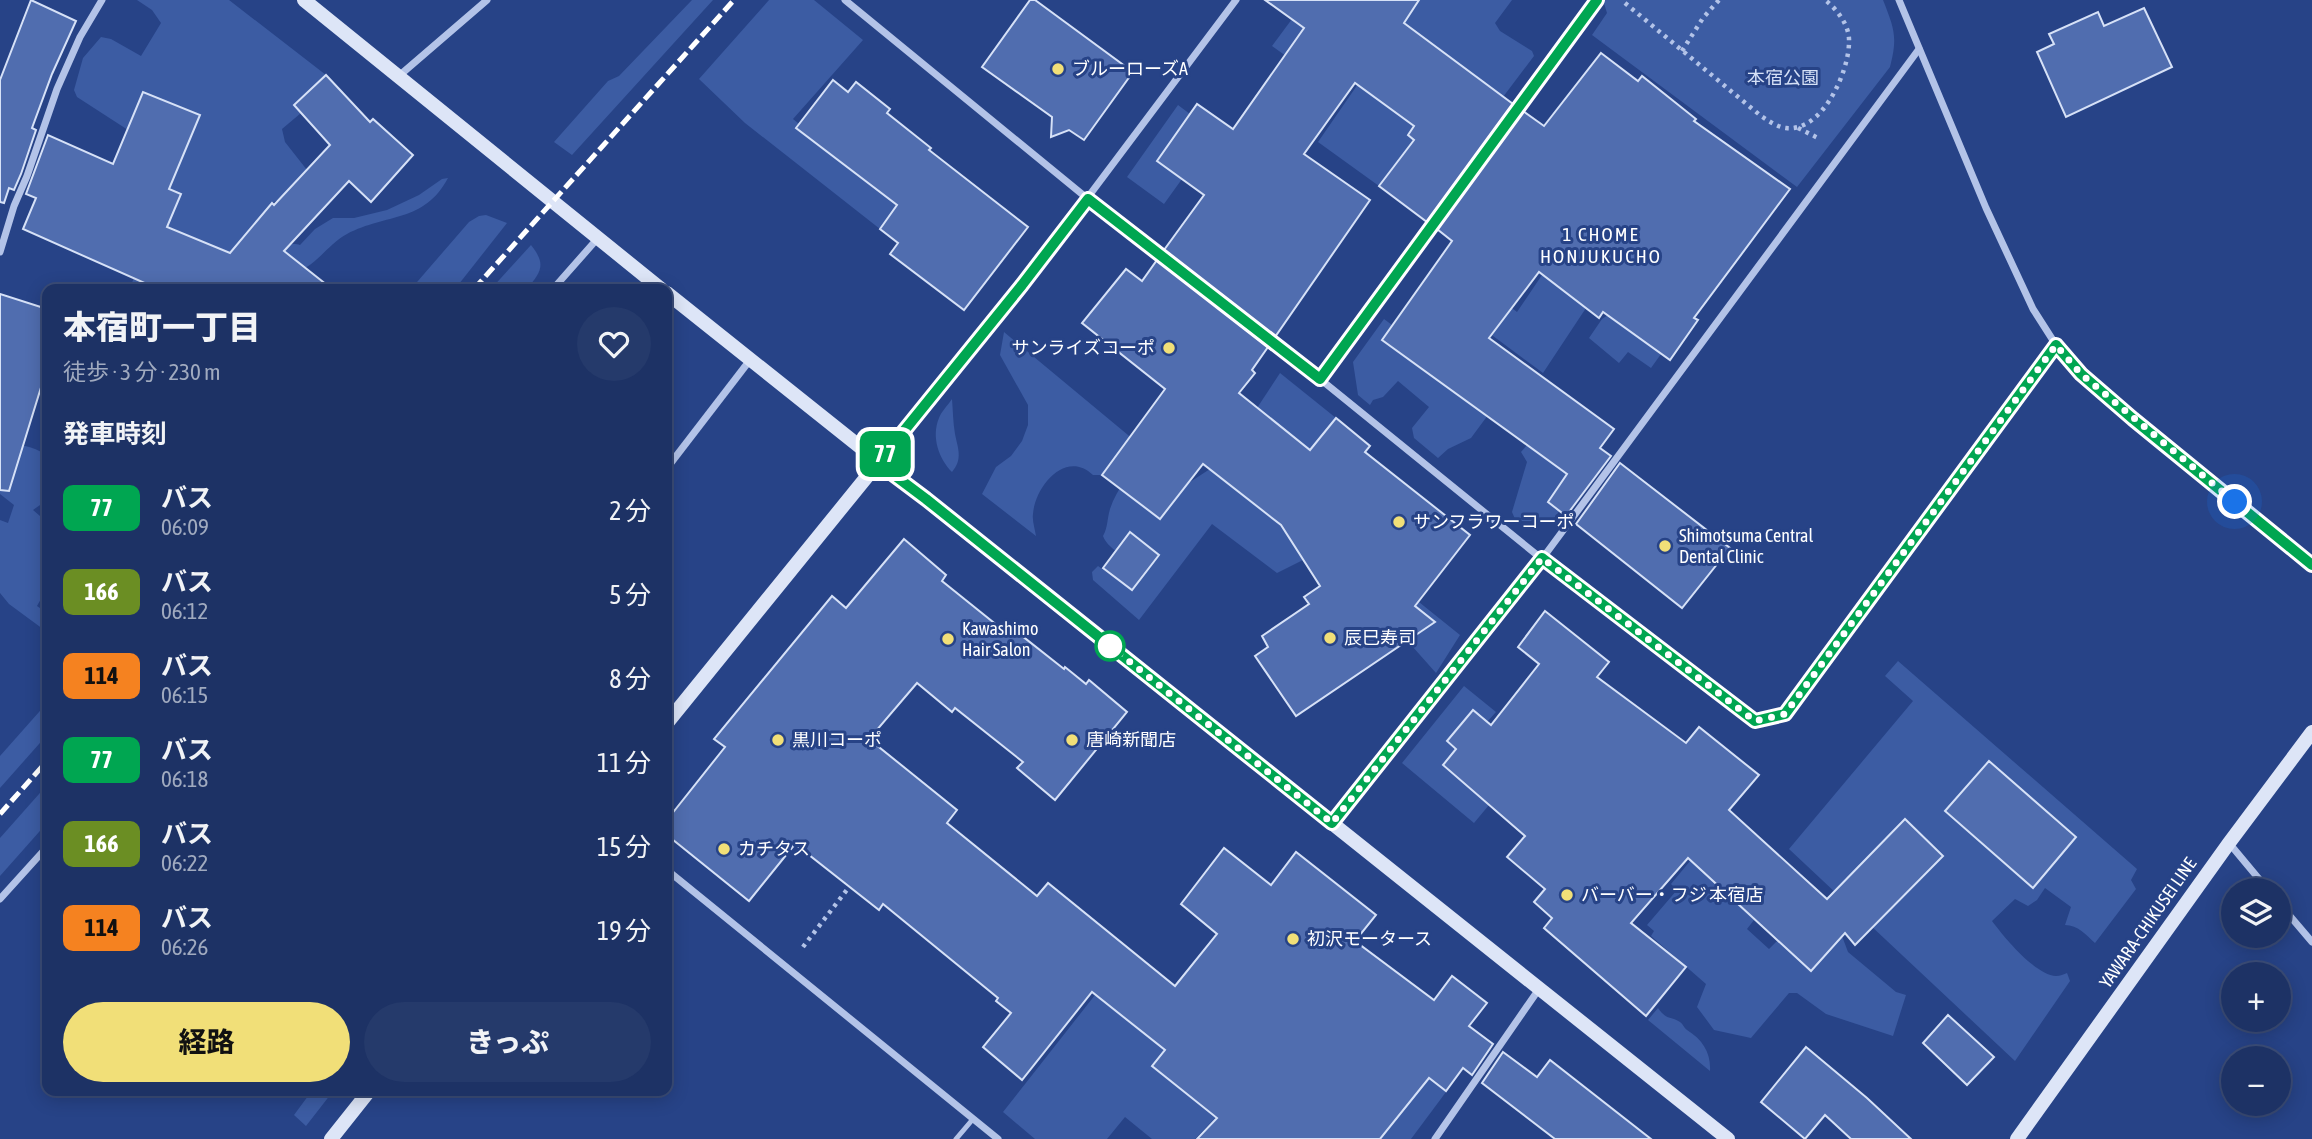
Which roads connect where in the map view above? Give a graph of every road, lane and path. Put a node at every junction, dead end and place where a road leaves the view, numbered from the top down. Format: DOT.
graph roads {
  1 [pos="102,0"];
  2 [pos="304,0"];
  3 [pos="487,0"];
  4 [pos="845,0"];
  5 [pos="1236,0"];
  6 [pos="1597,0"];
  7 [pos="1622,0"];
  8 [pos="1719,0"];
  9 [pos="1825,0"];
  10 [pos="1899,0"];
  11 [pos="1919,49"];
  12 [pos="1682,51"];
  13 [pos="400,75"];
  14 [pos="1088,199"];
  15 [pos="598,238"];
  16 [pos="0,252"];
  17 [pos="557,284"];
  18 [pos="655,284"];
  19 [pos="672,297"];
  20 [pos="2056,345"];
  21 [pos="750,360"];
  22 [pos="1320,379"];
  23 [pos="672,461"];
  24 [pos="878,463"];
  25 [pos="1542,558"];
  26 [pos="2312,565"];
  27 [pos="672,717"];
  28 [pos="2312,732"];
  29 [pos="1332,823"];
  30 [pos="2229,843"];
  31 [pos="42,853"];
  32 [pos="672,874"];
  33 [pos="2258,878"];
  34 [pos="849,887"];
  35 [pos="0,899"];
  36 [pos="2291,917"];
  37 [pos="2312,942"];
  38 [pos="787,967"];
  39 [pos="1540,989"];
  40 [pos="365,1096"];
  41 [pos="973,1119"];
  42 [pos="331,1139"];
  43 [pos="956,1139"];
  44 [pos="998,1139"];
  45 [pos="1435,1139"];
  46 [pos="1728,1139"];
  47 [pos="2017,1139"];
  1 -- 16 [label="street"];
  2 -- 13 [label="street"];
  3 -- 13 [label="street"];
  4 -- 14 [label="street"];
  5 -- 14 [label="street"];
  6 -- 22 [label="street"];
  7 -- 12 [label="path"];
  8 -- 12 [label="path"];
  9 -- 12 [label="path"];
  10 -- 11 [label="street"];
  11 -- 20 [label="street"];
  11 -- 25 [label="street"];
  13 -- 15 [label="street"];
  14 -- 22 [label="street"];
  14 -- 24 [label="street"];
  15 -- 17 [label="street"];
  15 -- 18 [label="street"];
  19 -- 21 [label="street"];
  20 -- 25 [label="street"];
  20 -- 26 [label="street"];
  21 -- 23 [label="street"];
  21 -- 24 [label="street"];
  22 -- 25 [label="street"];
  24 -- 27 [label="street"];
  24 -- 29 [label="street"];
  25 -- 29 [label="street"];
  28 -- 30 [label="street, YAWARA-CHIKUSEI LINE"];
  29 -- 39 [label="street"];
  30 -- 33 [label="street"];
  30 -- 47 [label="street, YAWARA-CHIKUSEI LINE"];
  31 -- 35 [label="street"];
  32 -- 38 [label="street"];
  34 -- 38 [label="path"];
  36 -- 37 [label="street"];
  38 -- 41 [label="street"];
  39 -- 45 [label="street"];
  39 -- 46 [label="street"];
  40 -- 42 [label="street"];
  41 -- 43 [label="lane"];
  41 -- 44 [label="street"];
}
